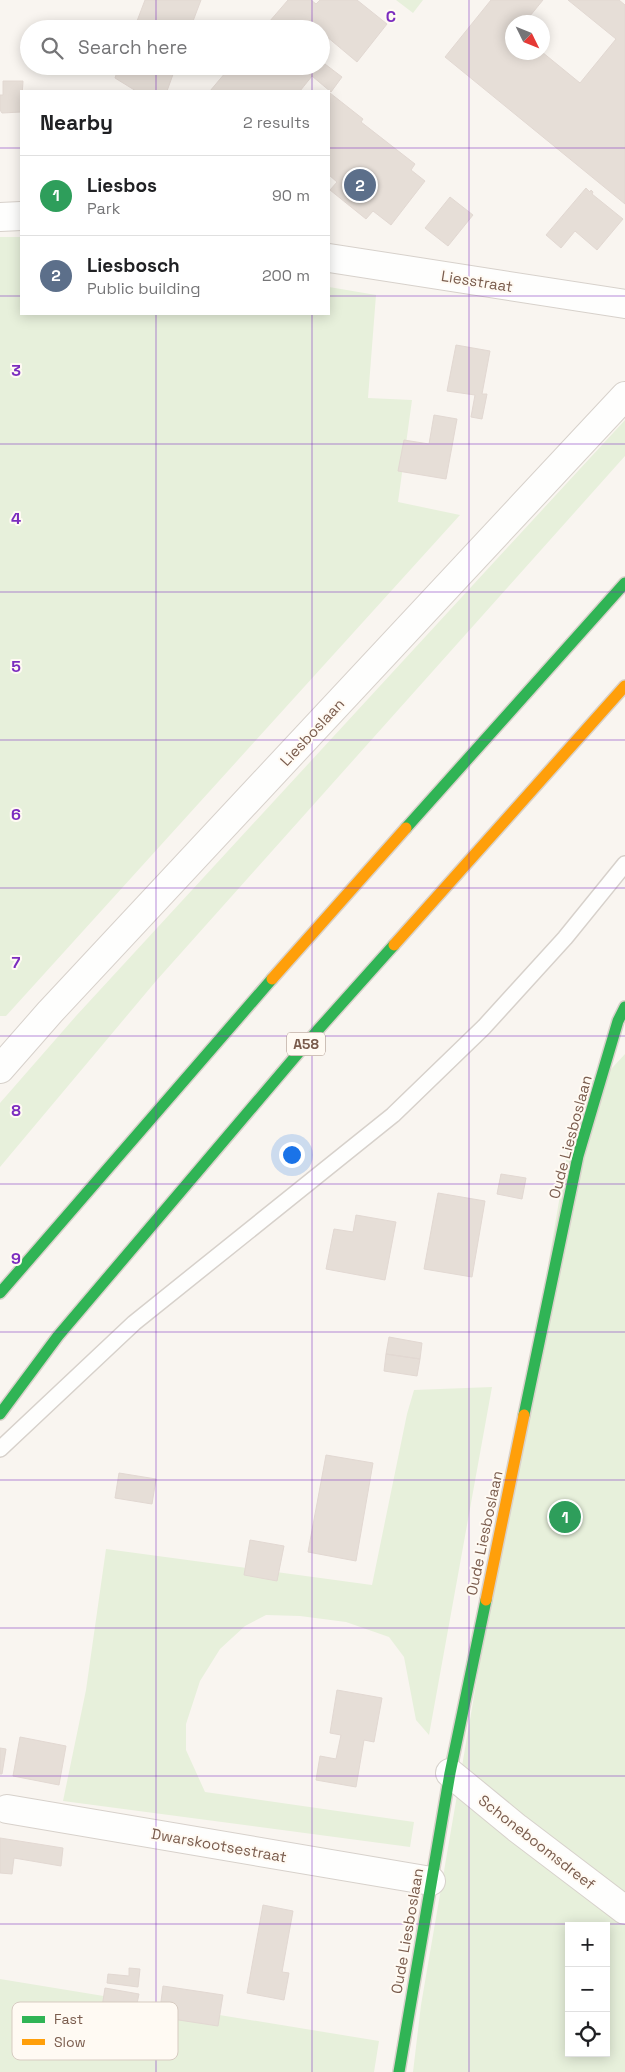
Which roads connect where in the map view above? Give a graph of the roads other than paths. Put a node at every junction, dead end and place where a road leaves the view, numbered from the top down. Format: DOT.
graph roads {
  1 [pos="20,216"];
  2 [pos="0,217"];
  3 [pos="330,258"];
  4 [pos="625,304"];
  5 [pos="625,396"];
  6 [pos="625,583"];
  7 [pos="625,686"];
  8 [pos="625,864"];
  9 [pos="625,1007"];
  10 [pos="0,1069"];
  11 [pos="0,1293"];
  12 [pos="0,1414"];
  13 [pos="0,1449"];
  14 [pos="450,1773"];
  15 [pos="7,1809"];
  16 [pos="431,1881"];
  17 [pos="625,1910"];
  18 [pos="399,2072"];
  1 -- 2 [label="street"];
  3 -- 4 [label="street, Liesstraat"];
  5 -- 10 [label="street, Liesboslaan"];
  6 -- 11 [label="main road"];
  7 -- 12 [label="main road, A58"];
  8 -- 13 [label="lane"];
  9 -- 14 [label="main road, Oude Liesboslaan"];
  14 -- 16 [label="main road, Oude Liesboslaan"];
  14 -- 17 [label="street, Schoneboomsdreef"];
  15 -- 16 [label="street, Dwarskootsestraat"];
  16 -- 18 [label="main road, Oude Liesboslaan"];
}
